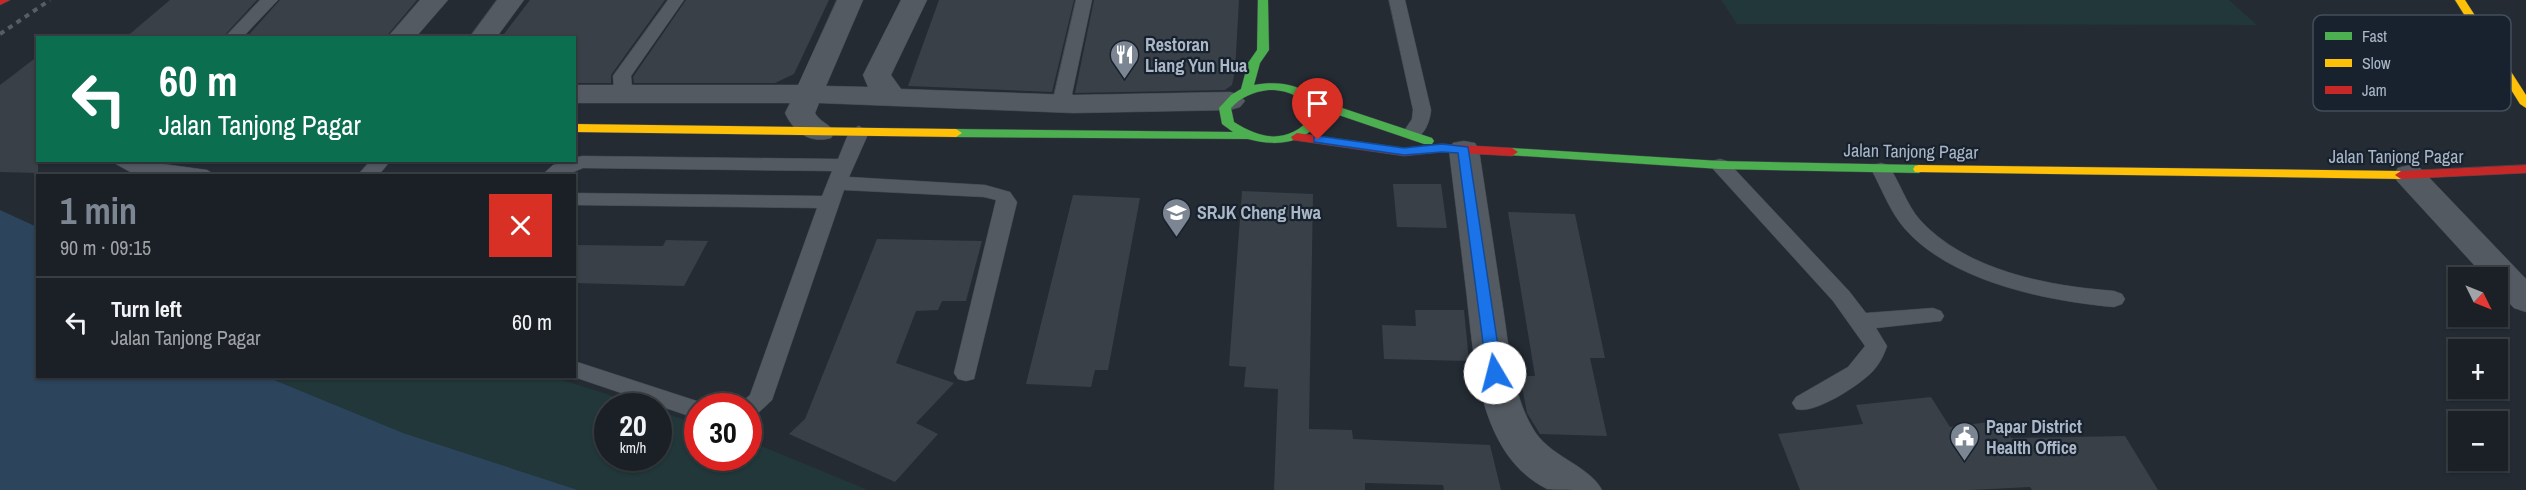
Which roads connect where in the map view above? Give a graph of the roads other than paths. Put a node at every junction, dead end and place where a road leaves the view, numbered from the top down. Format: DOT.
graph roads {
  1 [pos="5,0"];
  2 [pos="270,0"];
  3 [pos="435,0"];
  4 [pos="511,0"];
  5 [pos="675,0"];
  6 [pos="850,0"];
  7 [pos="914,0"];
  8 [pos="1084,0"];
  9 [pos="1263,0"];
  10 [pos="1397,0"];
  11 [pos="2460,0"];
  12 [pos="0,2"];
  13 [pos="2470,15"];
  14 [pos="234,36"];
  15 [pos="402,36"];
  16 [pos="484,36"];
  17 [pos="1263,50"];
  18 [pos="2511,80"];
  19 [pos="1291,89"];
  20 [pos="576,94"];
  21 [pos="811,94"];
  22 [pos="633,96"];
  23 [pos="1239,96"];
  24 [pos="893,97"];
  25 [pos="1313,102"];
  26 [pos="1073,104"];
  27 [pos="2526,104"];
  28 [pos="576,128"];
  29 [pos="820,132"];
  30 [pos="859,132"];
  31 [pos="1412,134"];
  32 [pos="1245,136"];
  33 [pos="1297,137"];
  34 [pos="1453,149"];
  35 [pos="122,162"];
  36 [pos="380,162"];
  37 [pos="1720,165"];
  38 [pos="1881,169"];
  39 [pos="2526,169"];
  40 [pos="189,174"];
  41 [pos="369,174"];
  42 [pos="554,174"];
  43 [pos="2409,176"];
  44 [pos="838,184"];
  45 [pos="576,199"];
  46 [pos="2114,299"];
  47 [pos="2526,300"];
  48 [pos="1933,316"];
  49 [pos="1860,321"];
  50 [pos="576,370"];
  51 [pos="966,373"];
  52 [pos="762,394"];
  53 [pos="1804,403"];
  54 [pos="684,405"];
  55 [pos="1582,490"];
  1 -- 12 [label="main road"];
  2 -- 14 [label="lane"];
  3 -- 15 [label="street"];
  4 -- 16 [label="street"];
  5 -- 22 [label="lane"];
  6 -- 21 [label="street"];
  7 -- 24 [label="street"];
  8 -- 26 [label="lane"];
  9 -- 17 [label="main road"];
  10 -- 31 [label="lane"];
  11 -- 13 [label="main road"];
  17 -- 19 [label="main road"];
  17 -- 23 [label="main road"];
  18 -- 27 [label="main road"];
  19 -- 23 [label="main road"];
  19 -- 25 [label="main road"];
  20 -- 22 [label="street"];
  21 -- 22 [label="street"];
  21 -- 24 [label="street"];
  21 -- 29 [label="street"];
  23 -- 26 [label="street"];
  23 -- 32 [label="main road"];
  24 -- 26 [label="street"];
  25 -- 31 [label="main road"];
  25 -- 33 [label="main road"];
  28 -- 29 [label="main road"];
  29 -- 30 [label="main road"];
  30 -- 32 [label="main road"];
  30 -- 44 [label="lane"];
  31 -- 34 [label="main road"];
  32 -- 33 [label="main road"];
  33 -- 34 [label="main road, Jalan Tanjong Pagar"];
  34 -- 37 [label="main road, Jalan Tanjong Pagar"];
  34 -- 55 [label="street"];
  35 -- 40 [label="lane"];
  36 -- 41 [label="lane"];
  37 -- 38 [label="main road, Jalan Tanjong Pagar"];
  37 -- 49 [label="lane"];
  38 -- 43 [label="main road, Jalan Tanjong Pagar"];
  38 -- 46 [label="lane"];
  39 -- 43 [label="main road, Jalan Tanjong Pagar"];
  42 -- 44 [label="lane"];
  43 -- 47 [label="street"];
  44 -- 45 [label="lane"];
  44 -- 51 [label="lane"];
  44 -- 52 [label="lane"];
  48 -- 49 [label="lane"];
  49 -- 53 [label="lane"];
  50 -- 54 [label="lane"];
}
